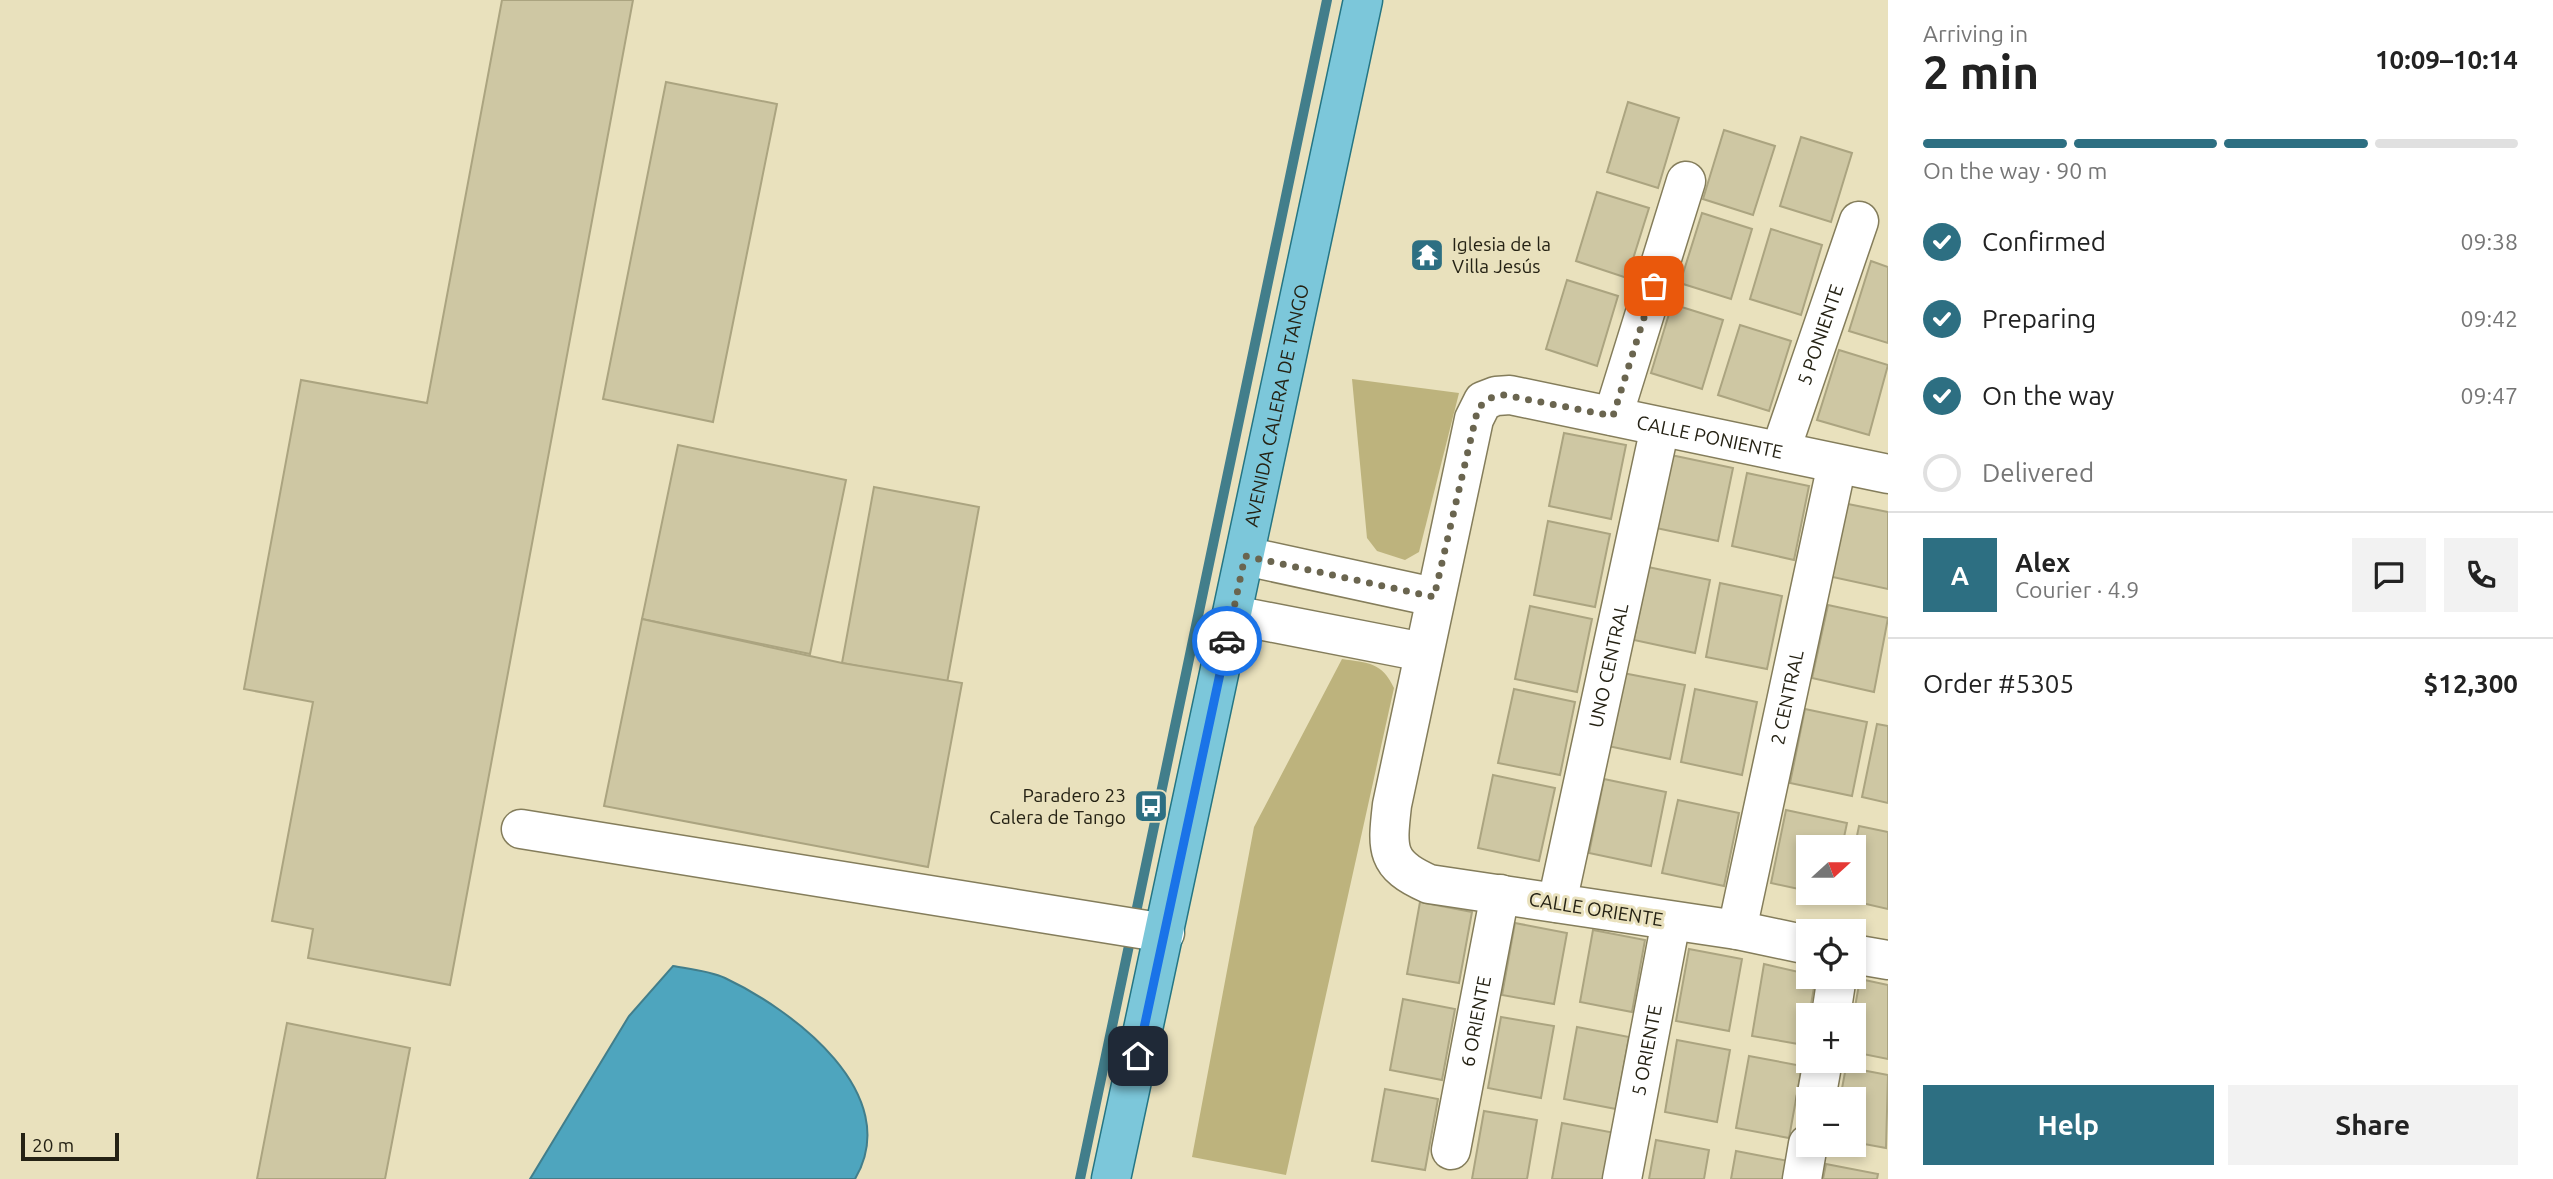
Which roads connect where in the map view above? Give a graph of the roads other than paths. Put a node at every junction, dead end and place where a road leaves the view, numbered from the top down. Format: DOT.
graph roads {
  1 [pos="1363,0"];
  2 [pos="1686,181"];
  3 [pos="1859,221"];
  4 [pos="1613,416"];
  5 [pos="1660,427"];
  6 [pos="1781,449"];
  7 [pos="1837,464"];
  8 [pos="1888,474"];
  9 [pos="1245,556"];
  10 [pos="1434,597"];
  11 [pos="1233,615"];
  12 [pos="1423,652"];
  13 [pos="521,829"];
  14 [pos="1500,894"];
  15 [pos="1558,903"];
  16 [pos="1671,921"];
  17 [pos="1143,929"];
  18 [pos="1737,930"];
  19 [pos="1796,942"];
  20 [pos="1866,956"];
  21 [pos="1888,960"];
  22 [pos="1451,1150"];
  23 [pos="1806,1157"];
  24 [pos="1111,1179"];
  25 [pos="1622,1179"];
  26 [pos="1802,1179"];
  1 -- 9 [label="main road, AVENIDA CALERA DE TANGO"];
  2 -- 4 [label="street"];
  3 -- 6 [label="street, 5 PONIENTE"];
  4 -- 5 [label="street, CALLE PONIENTE"];
  4 -- 10 [label="street, CALLE PONIENTE"];
  5 -- 6 [label="street, CALLE PONIENTE"];
  5 -- 15 [label="street, UNO CENTRAL"];
  6 -- 7 [label="street, CALLE PONIENTE"];
  7 -- 8 [label="street, CALLE PONIENTE"];
  7 -- 18 [label="street, 2 CENTRAL"];
  9 -- 10 [label="street"];
  9 -- 11 [label="main road, AVENIDA CALERA DE TANGO"];
  10 -- 12 [label="street"];
  11 -- 12 [label="street"];
  11 -- 17 [label="main road, AVENIDA CALERA DE TANGO"];
  12 -- 14 [label="street, CALLE ORIENTE"];
  13 -- 17 [label="street"];
  14 -- 15 [label="street, CALLE ORIENTE"];
  14 -- 22 [label="street, 6 ORIENTE"];
  15 -- 16 [label="street, CALLE ORIENTE"];
  16 -- 18 [label="street, CALLE ORIENTE"];
  16 -- 25 [label="street, 5 ORIENTE"];
  17 -- 24 [label="main road, AVENIDA CALERA DE TANGO"];
  18 -- 19 [label="street, CALLE ORIENTE"];
  20 -- 21 [label="street"];
  23 -- 26 [label="street"];
}
